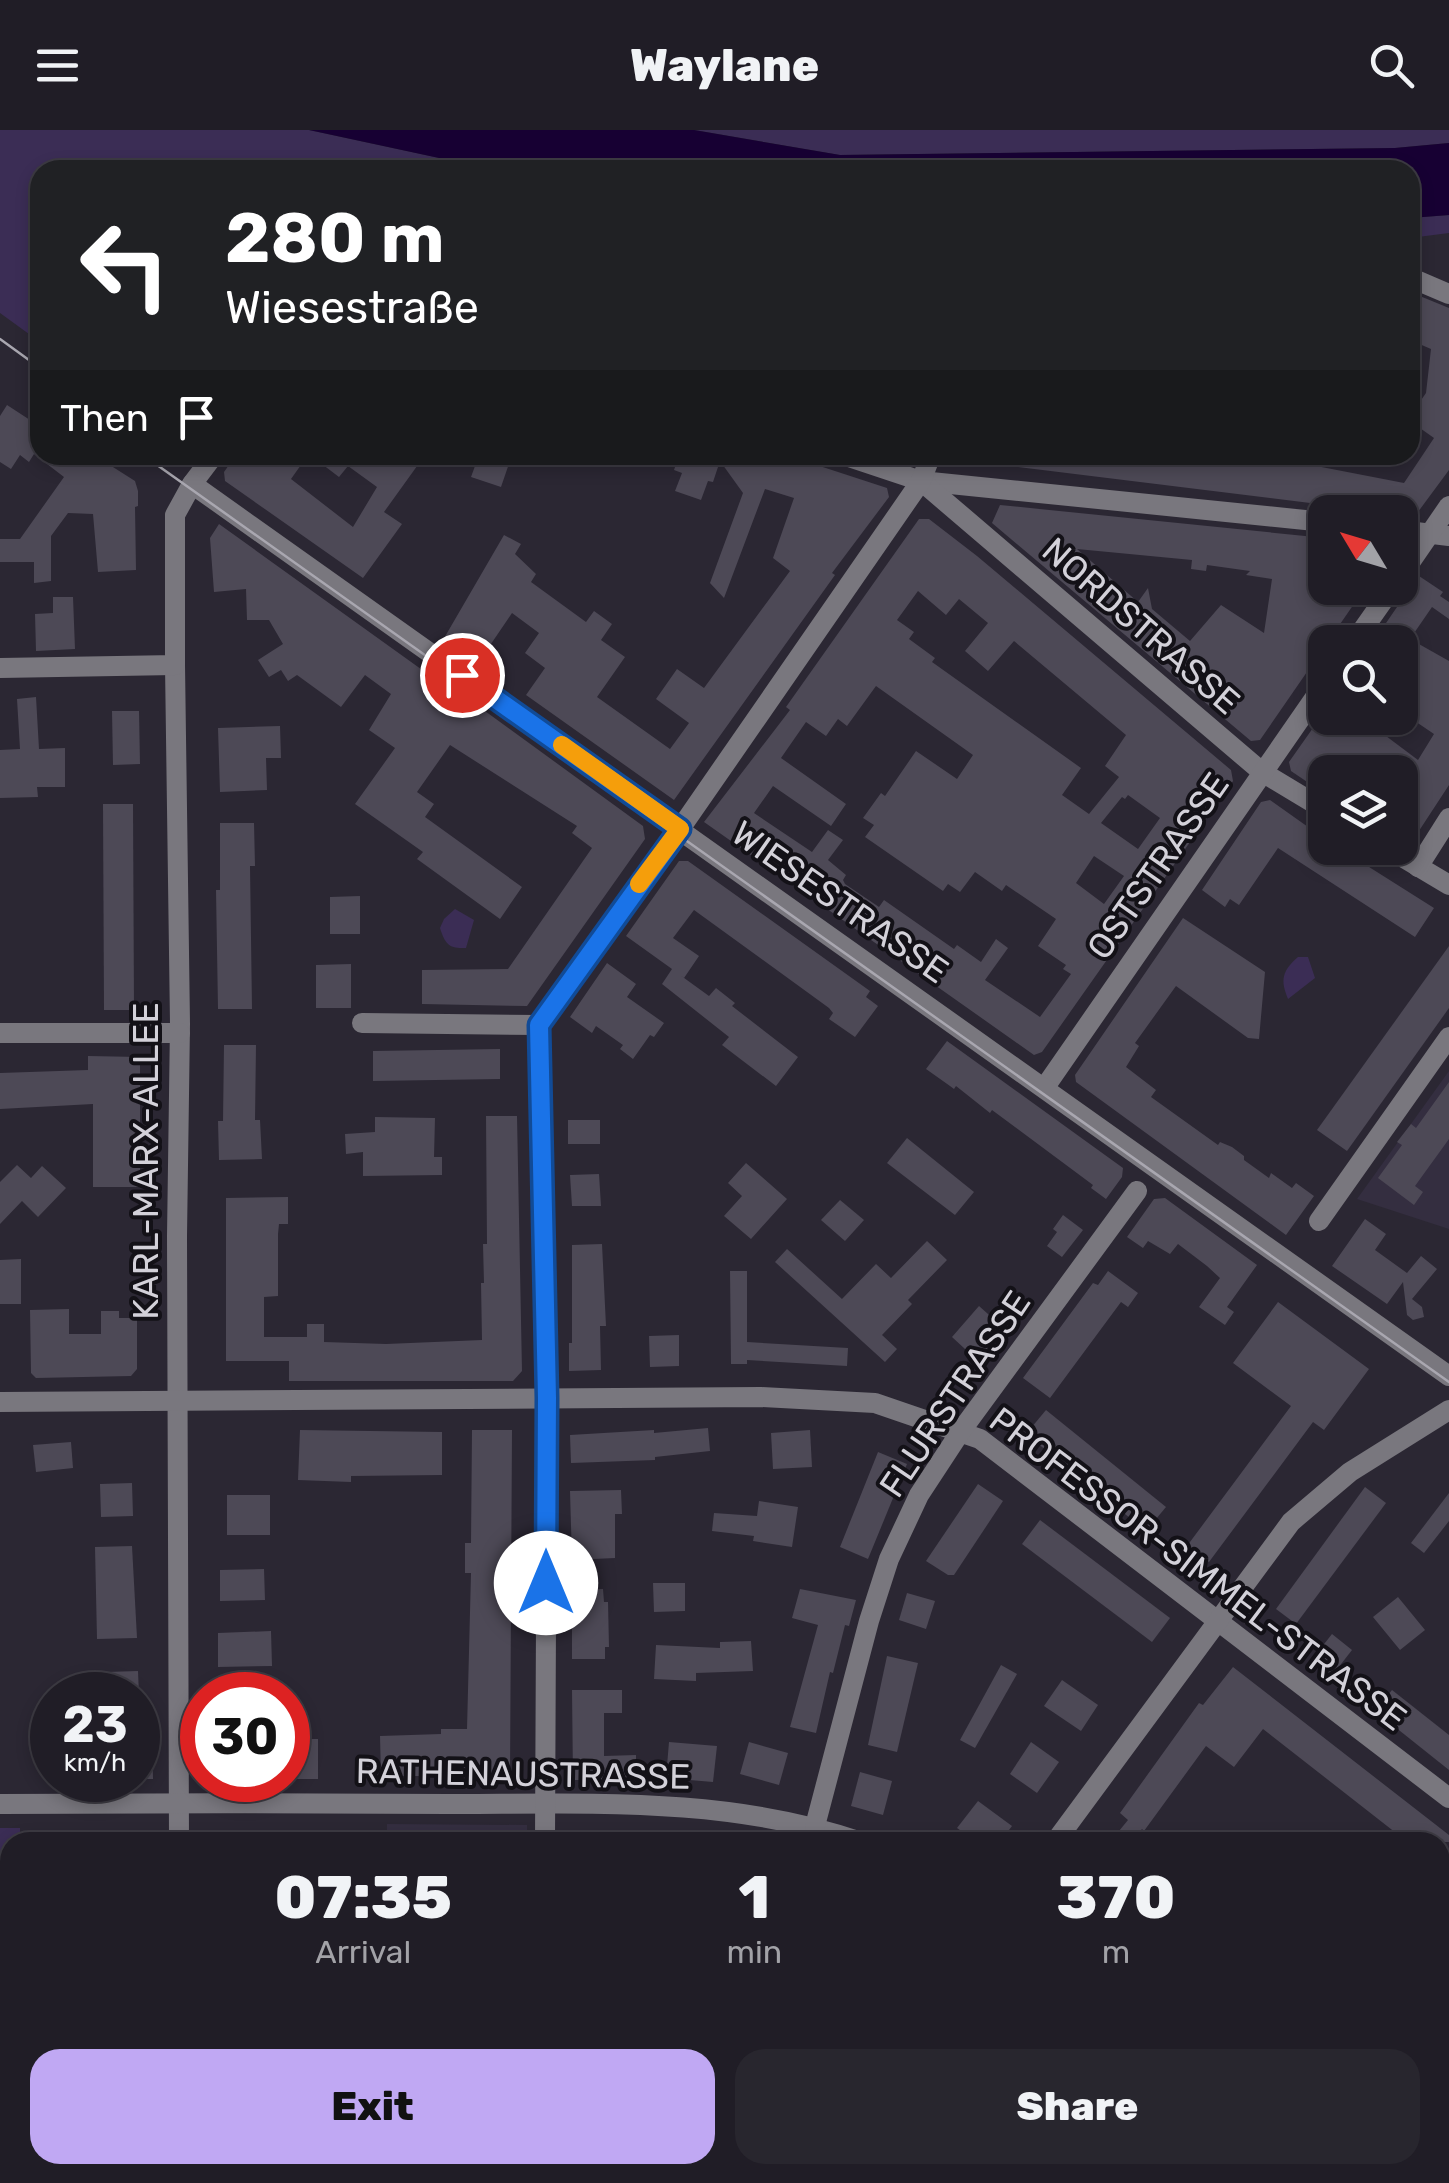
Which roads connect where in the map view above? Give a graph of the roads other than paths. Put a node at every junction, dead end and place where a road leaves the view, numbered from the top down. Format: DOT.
graph roads {
  1 [pos="1420,282"];
  2 [pos="1449,294"];
  3 [pos="206,465"];
  4 [pos="873,465"];
  5 [pos="927,465"];
  6 [pos="921,481"];
  7 [pos="192,484"];
  8 [pos="1449,506"];
  9 [pos="1308,520"];
  10 [pos="1440,534"];
  11 [pos="1418,557"];
  12 [pos="174,665"];
  13 [pos="0,668"];
  14 [pos="1308,707"];
  15 [pos="1262,772"];
  16 [pos="1308,800"];
  17 [pos="1449,818"];
  18 [pos="680,829"];
  19 [pos="1418,866"];
  20 [pos="1449,886"];
  21 [pos="362,1023"];
  22 [pos="539,1025"];
  23 [pos="180,1032"];
  24 [pos="0,1033"];
  25 [pos="1449,1037"];
  26 [pos="1044,1087"];
  27 [pos="1138,1191"];
  28 [pos="1319,1221"];
  29 [pos="1449,1376"];
  30 [pos="178,1398"];
  31 [pos="547,1398"];
  32 [pos="0,1402"];
  33 [pos="1449,1410"];
  34 [pos="961,1431"];
  35 [pos="1218,1621"];
  36 [pos="1449,1798"];
  37 [pos="179,1803"];
  38 [pos="0,1804"];
  39 [pos="544,1804"];
  40 [pos="815,1826"];
  41 [pos="180,1832"];
  42 [pos="545,1832"];
  43 [pos="832,1832"];
  44 [pos="1062,1832"];
  1 -- 2 [label="street"];
  3 -- 7 [label="street, KARL-MARX-ALLEE"];
  4 -- 6 [label="street"];
  5 -- 6 [label="street"];
  6 -- 9 [label="street"];
  6 -- 15 [label="street, NORDSTRASSE"];
  6 -- 18 [label="street"];
  7 -- 12 [label="street, KARL-MARX-ALLEE"];
  7 -- 18 [label="street, WIESESTRASSE"];
  8 -- 10 [label="street"];
  10 -- 11 [label="street"];
  12 -- 13 [label="street"];
  12 -- 23 [label="street, KARL-MARX-ALLEE"];
  14 -- 15 [label="street, OSTSTRASSE"];
  15 -- 16 [label="street, NORDSTRASSE"];
  15 -- 26 [label="street, OSTSTRASSE"];
  17 -- 19 [label="street"];
  18 -- 22 [label="street"];
  18 -- 26 [label="street, WIESESTRASSE"];
  19 -- 20 [label="street"];
  21 -- 22 [label="street"];
  22 -- 31 [label="street"];
  23 -- 24 [label="street"];
  23 -- 30 [label="street, KARL-MARX-ALLEE"];
  25 -- 28 [label="street"];
  26 -- 29 [label="street, WIESESTRASSE"];
  27 -- 34 [label="street, FLURSTRASSE"];
  30 -- 31 [label="street, PROFESSOR-SIMMEL-STRASSE"];
  30 -- 32 [label="street, PROFESSOR-SIMMEL-STRASSE"];
  30 -- 37 [label="street, KARL-MARX-ALLEE"];
  31 -- 34 [label="street, PROFESSOR-SIMMEL-STRASSE"];
  31 -- 39 [label="street"];
  33 -- 35 [label="street"];
  34 -- 35 [label="street, PROFESSOR-SIMMEL-STRASSE"];
  34 -- 40 [label="street, FLURSTRASSE"];
  35 -- 36 [label="street, PROFESSOR-SIMMEL-STRASSE"];
  35 -- 44 [label="street"];
  37 -- 38 [label="street, RATHENAUSTRASSE"];
  37 -- 39 [label="street, RATHENAUSTRASSE"];
  37 -- 41 [label="street, KARL-MARX-ALLEE"];
  39 -- 40 [label="street, RATHENAUSTRASSE"];
  39 -- 42 [label="street"];
  40 -- 43 [label="street, RATHENAUSTRASSE"];
}
